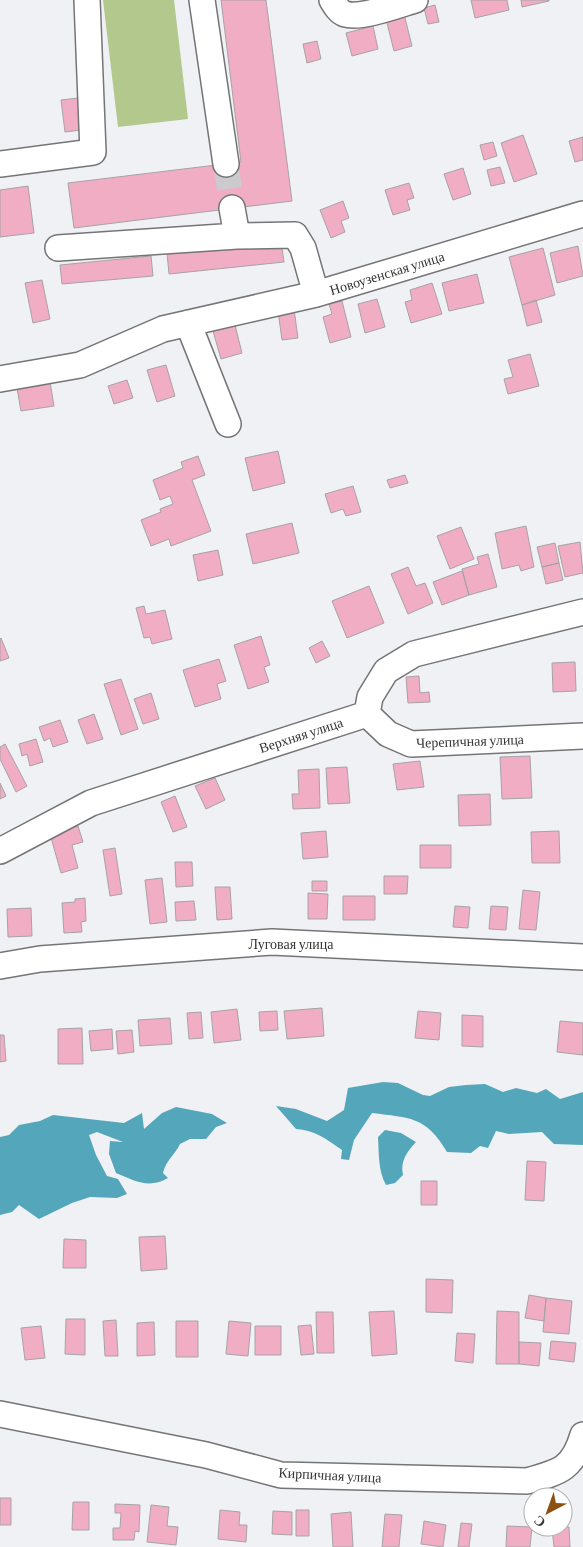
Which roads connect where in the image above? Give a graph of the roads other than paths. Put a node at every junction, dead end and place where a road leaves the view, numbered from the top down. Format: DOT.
graph roads {
  1 [pos="87,0"];
  2 [pos="202,0"];
  3 [pos="332,0"];
  4 [pos="415,0"];
  5 [pos="0,164"];
  6 [pos="226,164"];
  7 [pos="232,208"];
  8 [pos="583,214"];
  9 [pos="237,236"];
  10 [pos="58,248"];
  11 [pos="316,294"];
  12 [pos="188,323"];
  13 [pos="0,379"];
  14 [pos="228,424"];
  15 [pos="583,612"];
  16 [pos="367,714"];
  17 [pos="583,736"];
  18 [pos="0,851"];
  19 [pos="583,957"];
  20 [pos="0,966"];
  21 [pos="0,1414"];
  22 [pos="583,1435"];
  1 -- 5 [label="street"];
  2 -- 6 [label="street"];
  3 -- 4 [label="street"];
  7 -- 9 [label="street"];
  8 -- 11 [label="street, Новоузенская улица"];
  9 -- 10 [label="street"];
  9 -- 11 [label="street"];
  11 -- 12 [label="street, Новоузенская улица"];
  12 -- 13 [label="street, Новоузенская улица"];
  12 -- 14 [label="street"];
  15 -- 16 [label="street"];
  16 -- 17 [label="street, Черепичная улица"];
  16 -- 18 [label="street, Верхняя улица"];
  19 -- 20 [label="street, Луговая улица"];
  21 -- 22 [label="street, Кирпичная улица"];
}
